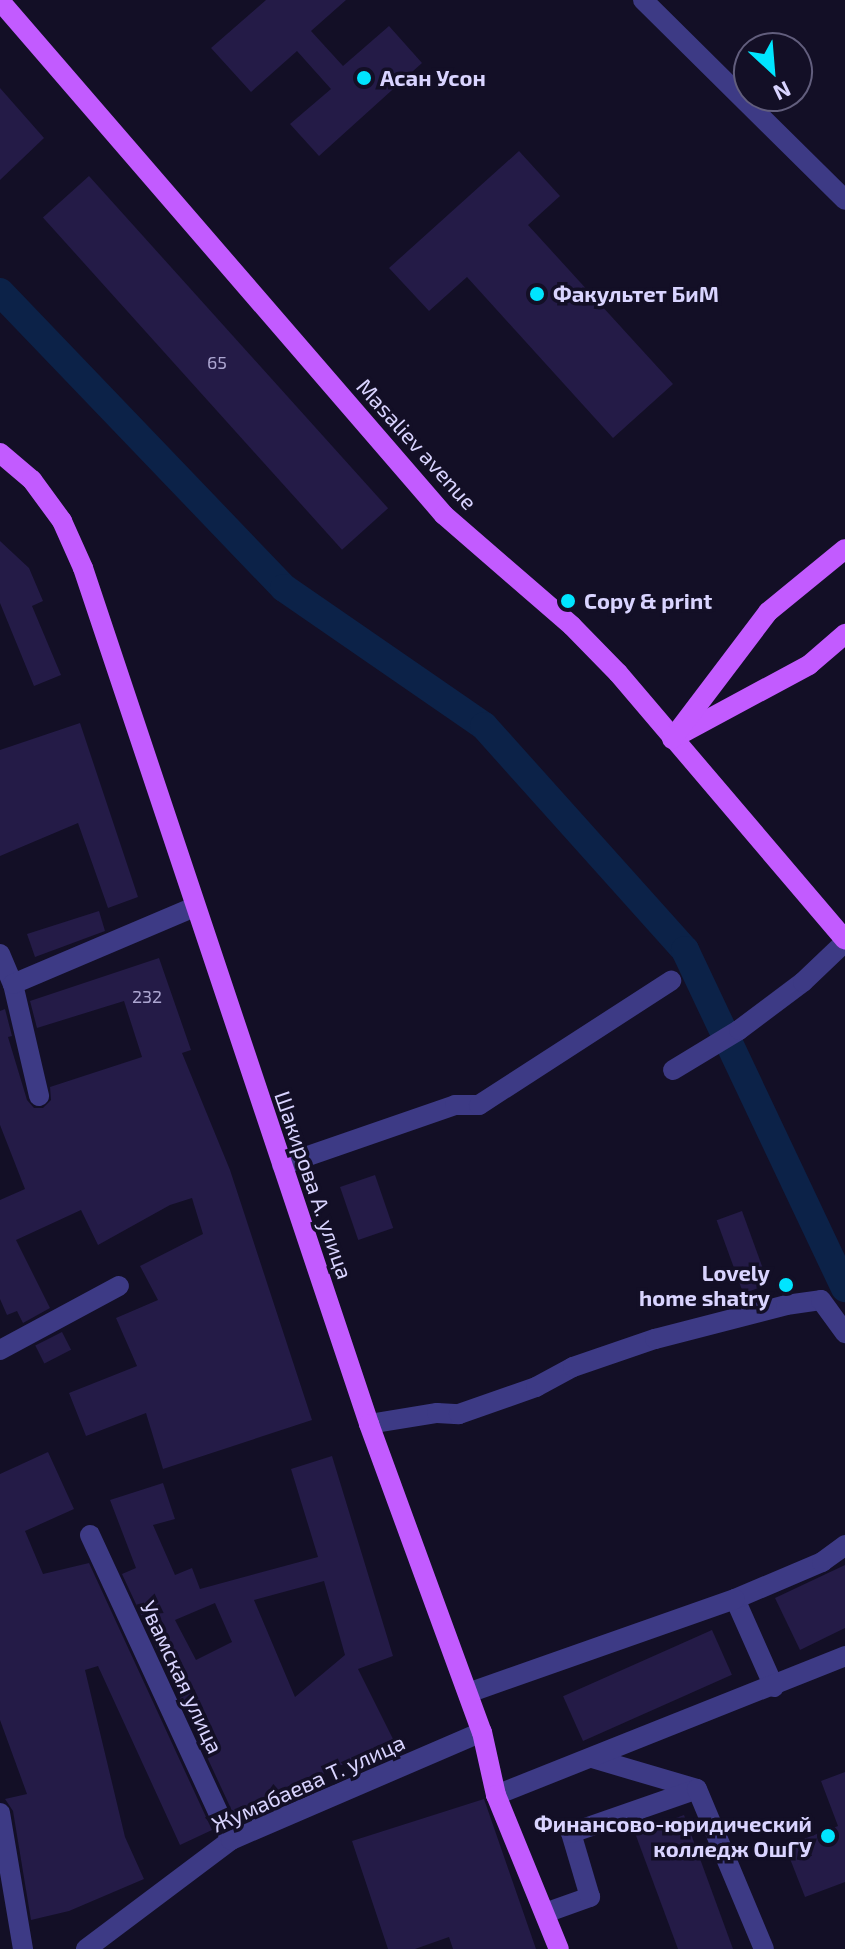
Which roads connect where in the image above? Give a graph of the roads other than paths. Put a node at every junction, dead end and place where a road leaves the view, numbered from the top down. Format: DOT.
graph roads {
  1 [pos="643,0"];
  2 [pos="0,1"];
  3 [pos="845,200"];
  4 [pos="0,453"];
  5 [pos="845,549"];
  6 [pos="845,634"];
  7 [pos="672,739"];
  8 [pos="194,907"];
  9 [pos="845,941"];
  10 [pos="0,954"];
  11 [pos="671,981"];
  12 [pos="13,984"];
  13 [pos="673,1070"];
  14 [pos="39,1096"];
  15 [pos="282,1165"];
  16 [pos="119,1286"];
  17 [pos="845,1333"];
  18 [pos="0,1350"];
  19 [pos="369,1424"];
  20 [pos="90,1535"];
  21 [pos="845,1545"];
  22 [pos="735,1599"];
  23 [pos="845,1656"];
  24 [pos="774,1687"];
  25 [pos="468,1693"];
  26 [pos="482,1732"];
  27 [pos="592,1758"];
  28 [pos="697,1789"];
  29 [pos="496,1795"];
  30 [pos="0,1813"];
  31 [pos="231,1840"];
  32 [pos="545,1913"];
  33 [pos="23,1949"];
  34 [pos="86,1949"];
  35 [pos="559,1949"];
  36 [pos="764,1949"];
  1 -- 3 [label="street"];
  2 -- 7 [label="main road, Masaliev avenue"];
  4 -- 8 [label="main road, Шакирова А. улица"];
  5 -- 7 [label="main road"];
  6 -- 7 [label="main road"];
  7 -- 9 [label="main road, Masaliev avenue"];
  8 -- 12 [label="street"];
  8 -- 15 [label="main road, Шакирова А. улица"];
  9 -- 13 [label="street"];
  10 -- 12 [label="street"];
  11 -- 15 [label="street"];
  12 -- 14 [label="street"];
  15 -- 19 [label="main road, Шакирова А. улица"];
  16 -- 18 [label="street"];
  17 -- 19 [label="street"];
  19 -- 25 [label="main road, Шакирова А. улица"];
  20 -- 31 [label="street, Увамская улица"];
  21 -- 22 [label="street"];
  22 -- 24 [label="street"];
  22 -- 25 [label="street"];
  23 -- 24 [label="street"];
  24 -- 27 [label="street"];
  25 -- 26 [label="main road, Шакирова А. улица"];
  26 -- 29 [label="main road, Шакирова А. улица"];
  26 -- 31 [label="street, Жумабаева Т. улица"];
  27 -- 28 [label="street"];
  27 -- 29 [label="street"];
  28 -- 32 [label="street"];
  28 -- 36 [label="street"];
  29 -- 32 [label="main road, Шакирова А. улица"];
  30 -- 33 [label="street"];
  31 -- 34 [label="street, Жумабаева Т. улица"];
  32 -- 35 [label="main road, Шакирова А. улица"];
}
